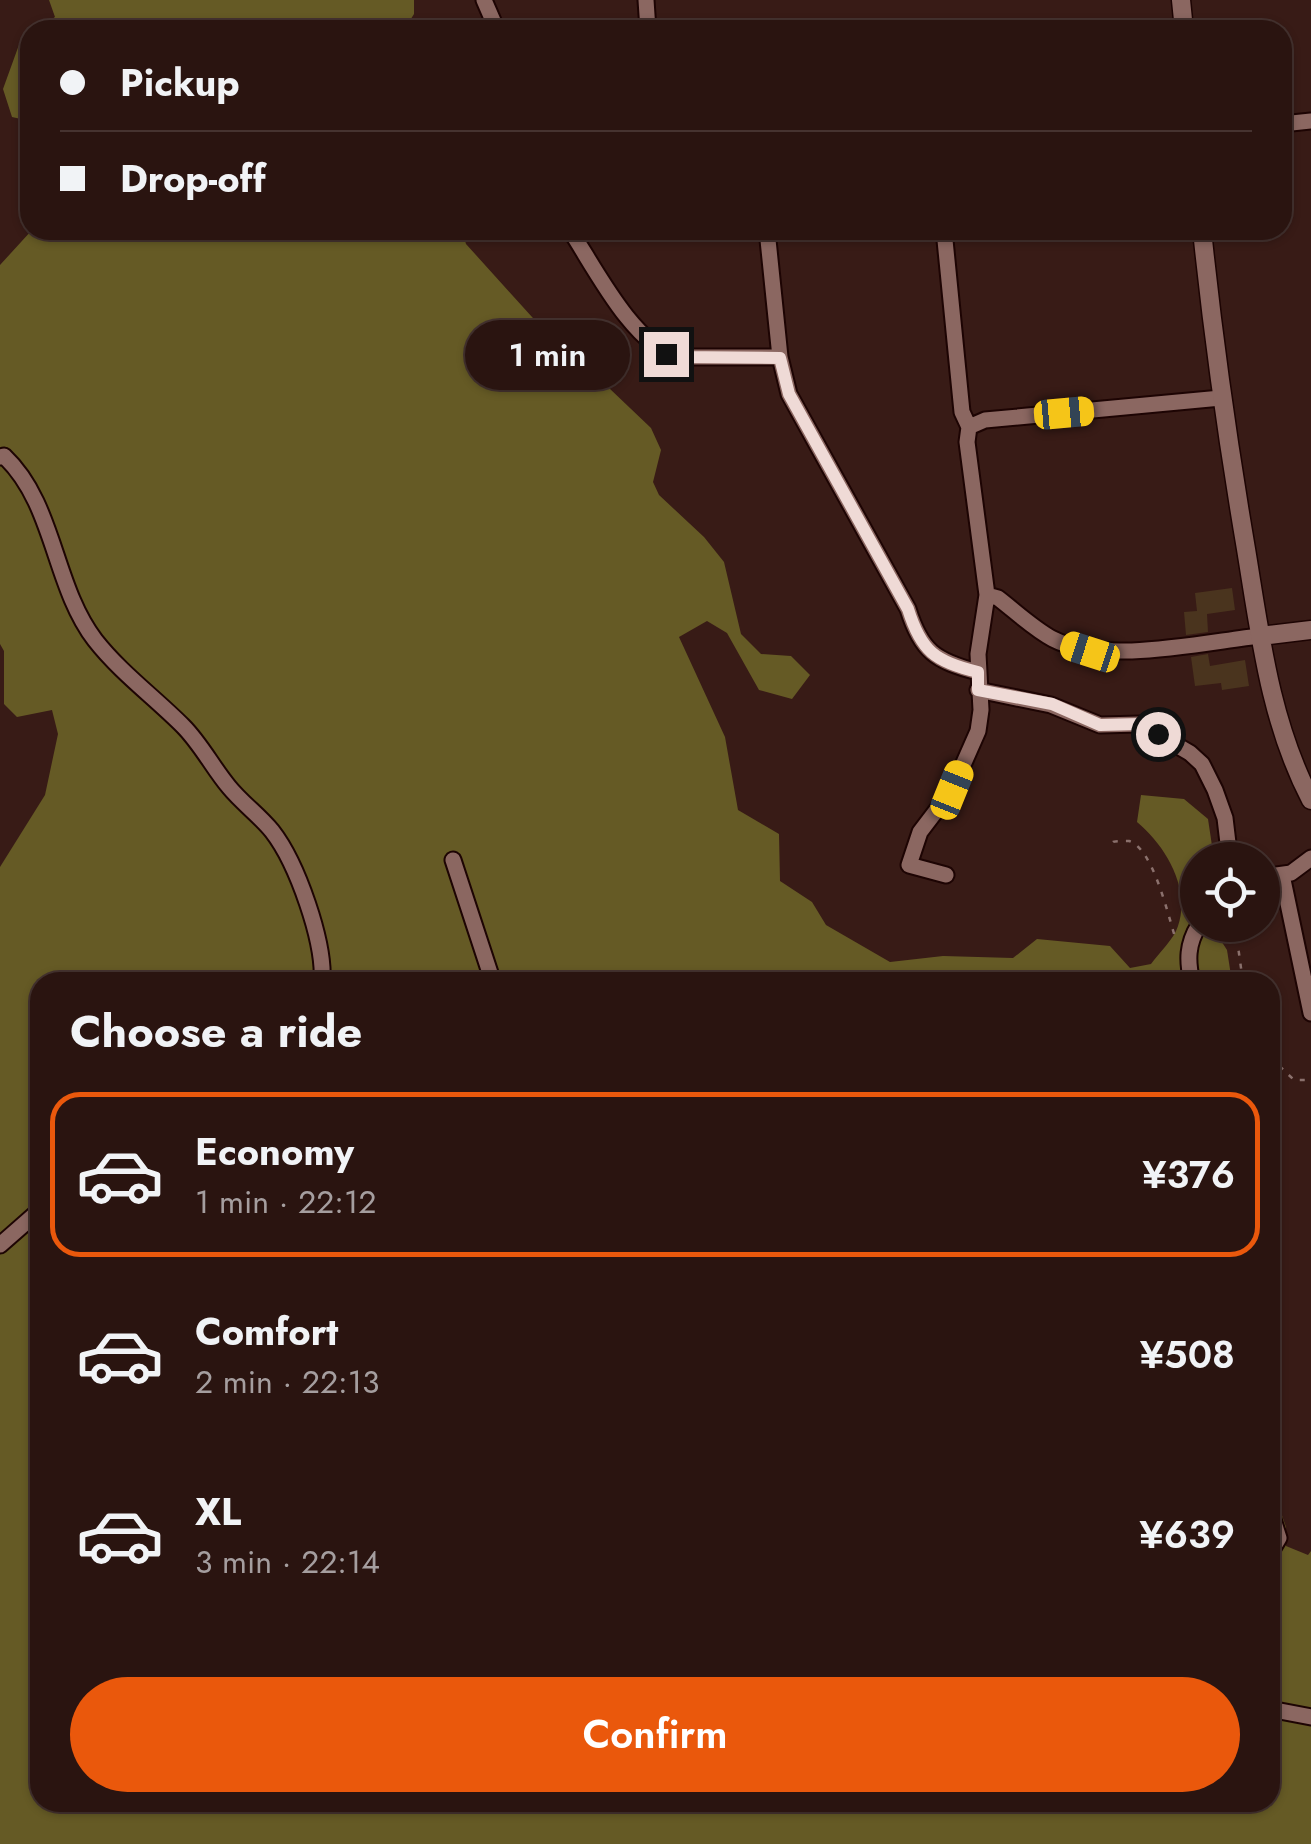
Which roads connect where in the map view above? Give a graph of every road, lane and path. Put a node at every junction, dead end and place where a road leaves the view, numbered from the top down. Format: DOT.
graph roads {
  1 [pos="577,240"];
  2 [pos="767,240"];
  3 [pos="945,240"];
  4 [pos="1203,240"];
  5 [pos="780,358"];
  6 [pos="1221,398"];
  7 [pos="969,428"];
  8 [pos="0,457"];
  9 [pos="987,595"];
  10 [pos="1311,630"];
  11 [pos="1260,636"];
  12 [pos="978,672"];
  13 [pos="978,690"];
  14 [pos="1311,800"];
  15 [pos="1112,842"];
  16 [pos="1228,842"];
  17 [pos="1311,858"];
  18 [pos="454,860"];
  19 [pos="946,875"];
  20 [pos="1282,875"];
  21 [pos="1176,941"];
  22 [pos="1190,942"];
  23 [pos="1238,942"];
  24 [pos="320,972"];
  25 [pos="490,972"];
  26 [pos="1190,972"];
  27 [pos="1242,972"];
  28 [pos="1311,1013"];
  29 [pos="1280,1066"];
  30 [pos="1311,1080"];
  31 [pos="30,1219"];
  32 [pos="0,1245"];
  33 [pos="1280,1711"];
  34 [pos="1311,1717"];
  1 -- 5 [label="street"];
  2 -- 5 [label="street"];
  3 -- 7 [label="street"];
  4 -- 6 [label="street"];
  5 -- 12 [label="street"];
  6 -- 7 [label="street"];
  6 -- 11 [label="street"];
  7 -- 9 [label="street"];
  8 -- 24 [label="street"];
  9 -- 11 [label="street"];
  9 -- 12 [label="street"];
  10 -- 11 [label="street"];
  11 -- 14 [label="street"];
  12 -- 13 [label="street"];
  13 -- 16 [label="street"];
  13 -- 19 [label="street"];
  15 -- 21 [label="path"];
  17 -- 20 [label="street"];
  18 -- 25 [label="street"];
  20 -- 28 [label="street"];
  22 -- 26 [label="street"];
  23 -- 27 [label="path"];
  29 -- 30 [label="path"];
  31 -- 32 [label="street"];
  33 -- 34 [label="street"];
}
